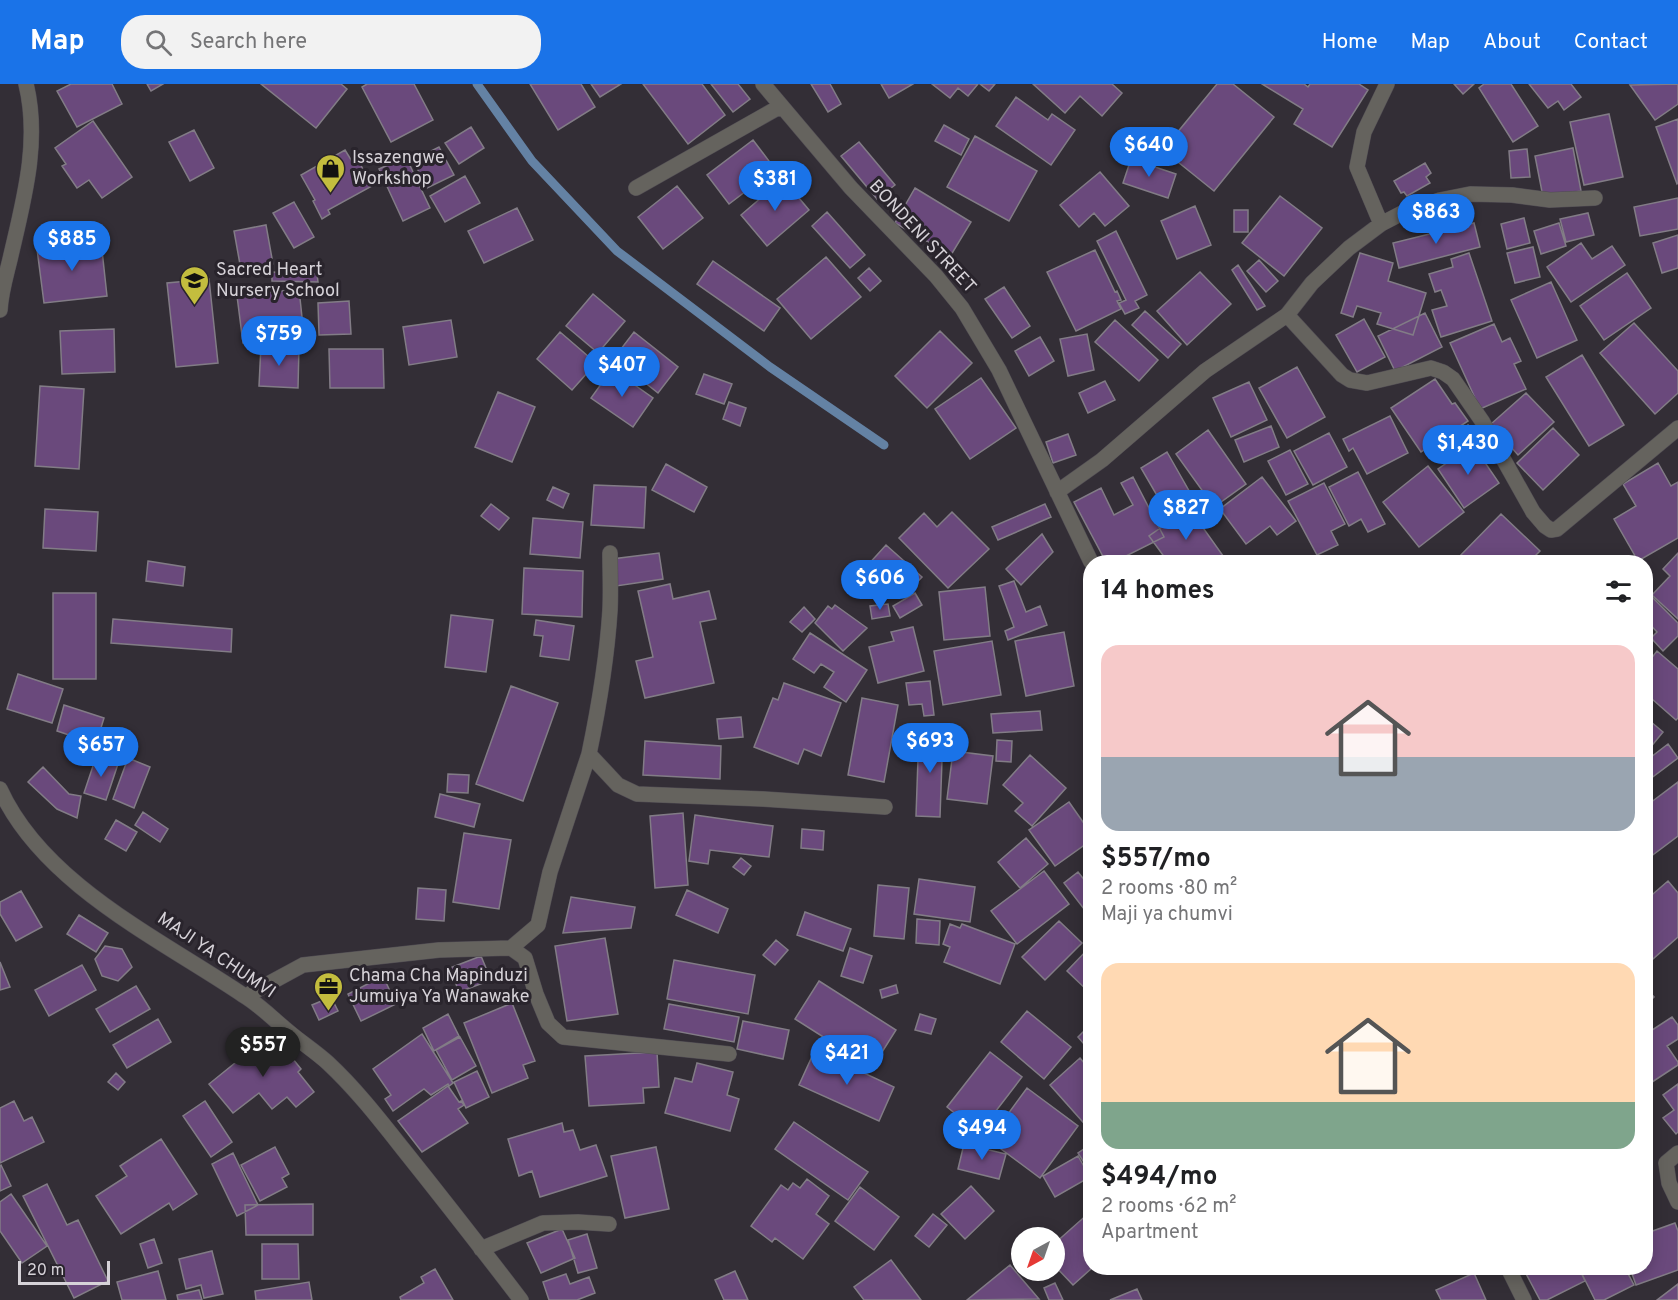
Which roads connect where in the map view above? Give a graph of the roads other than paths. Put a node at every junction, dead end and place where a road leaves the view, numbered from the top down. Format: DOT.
graph roads {
  1 [pos="26,84"];
  2 [pos="763,84"];
  3 [pos="1388,84"];
  4 [pos="781,106"];
  5 [pos="636,188"];
  6 [pos="1595,198"];
  7 [pos="1381,224"];
  8 [pos="0,310"];
  9 [pos="1287,315"];
  10 [pos="1678,428"];
  11 [pos="1057,492"];
  12 [pos="610,553"];
  13 [pos="1088,555"];
  14 [pos="589,754"];
  15 [pos="0,789"];
  16 [pos="885,807"];
  17 [pos="511,948"];
  18 [pos="246,996"];
  19 [pos="729,1054"];
  20 [pos="1678,1153"];
  21 [pos="1678,1202"];
  22 [pos="609,1224"];
  23 [pos="481,1249"];
  24 [pos="1512,1275"];
  25 [pos="521,1300"];
  26 [pos="1524,1300"];
  1 -- 8 [label="street"];
  2 -- 4 [label="street, BONDENI STREET"];
  3 -- 7 [label="street"];
  4 -- 5 [label="street"];
  4 -- 11 [label="street, BONDENI STREET"];
  6 -- 7 [label="street"];
  7 -- 9 [label="street"];
  9 -- 10 [label="street"];
  9 -- 11 [label="street"];
  11 -- 13 [label="street, BONDENI STREET"];
  12 -- 14 [label="street"];
  14 -- 16 [label="street"];
  14 -- 17 [label="street"];
  15 -- 18 [label="street, MAJI YA CHUMVI"];
  17 -- 18 [label="street"];
  17 -- 19 [label="street"];
  18 -- 23 [label="street, MAJI YA CHUMVI"];
  20 -- 21 [label="street"];
  22 -- 23 [label="street"];
  23 -- 25 [label="street, MAJI YA CHUMVI"];
  24 -- 26 [label="street"];
}
